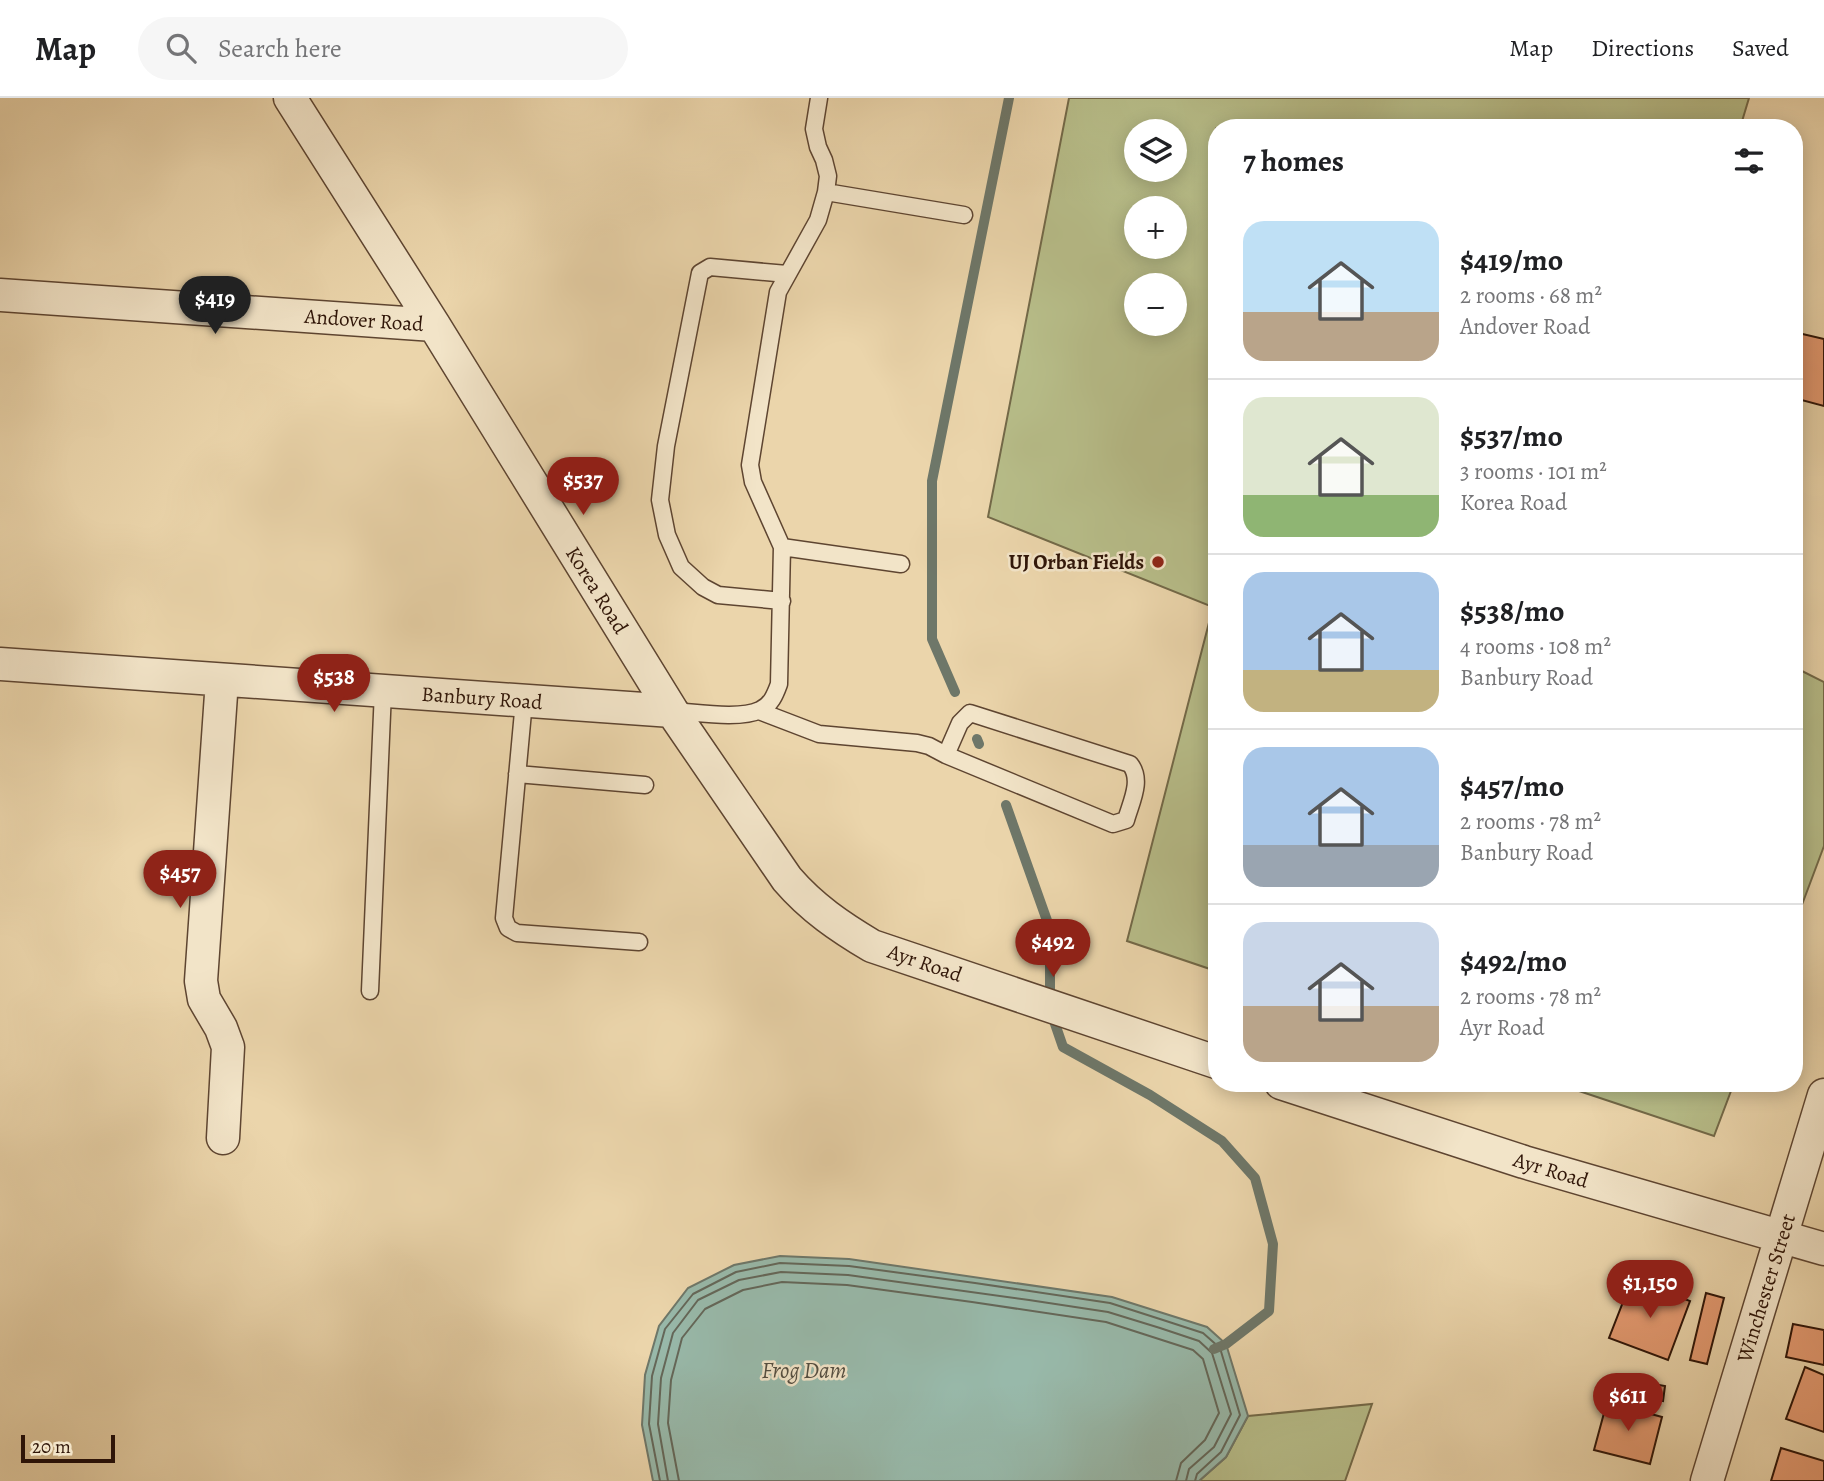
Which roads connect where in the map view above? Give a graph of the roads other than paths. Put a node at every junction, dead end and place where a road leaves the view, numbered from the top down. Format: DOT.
graph roads {
  1 [pos="290,98"];
  2 [pos="819,98"];
  3 [pos="826,192"];
  4 [pos="964,215"];
  5 [pos="786,274"];
  6 [pos="0,295"];
  7 [pos="434,325"];
  8 [pos="782,547"];
  9 [pos="901,564"];
  10 [pos="782,601"];
  11 [pos="0,664"];
  12 [pos="222,680"];
  13 [pos="383,691"];
  14 [pos="524,701"];
  15 [pos="672,711"];
  16 [pos="759,711"];
  17 [pos="947,755"];
  18 [pos="517,774"];
  19 [pos="645,785"];
  20 [pos="639,942"];
  21 [pos="872,946"];
  22 [pos="370,990"];
  23 [pos="1208,1059"];
  24 [pos="1309,1092"];
  25 [pos="1824,1095"];
  26 [pos="223,1138"];
  27 [pos="1781,1238"];
  28 [pos="1824,1249"];
  29 [pos="1707,1481"];
  1 -- 7 [label="street, Korea Road"];
  2 -- 3 [label="lane"];
  3 -- 4 [label="lane"];
  3 -- 5 [label="lane"];
  5 -- 8 [label="lane"];
  5 -- 10 [label="lane"];
  6 -- 7 [label="street, Andover Road"];
  7 -- 15 [label="street, Korea Road"];
  8 -- 9 [label="lane"];
  8 -- 10 [label="lane"];
  10 -- 16 [label="lane"];
  11 -- 12 [label="street, Banbury Road"];
  12 -- 13 [label="street, Banbury Road"];
  12 -- 26 [label="street"];
  13 -- 14 [label="street, Banbury Road"];
  13 -- 22 [label="lane"];
  14 -- 15 [label="street, Banbury Road"];
  14 -- 18 [label="lane"];
  15 -- 16 [label="lane"];
  15 -- 21 [label="street, Korea Road"];
  16 -- 17 [label="lane"];
  17 -- 17 [label="lane"];
  18 -- 19 [label="lane"];
  18 -- 20 [label="lane"];
  21 -- 23 [label="street, Ayr Road"];
  24 -- 27 [label="street, Ayr Road"];
  25 -- 27 [label="street, Winchester Street"];
  27 -- 28 [label="street, Ayr Road"];
  27 -- 29 [label="street, Winchester Street"];
}
